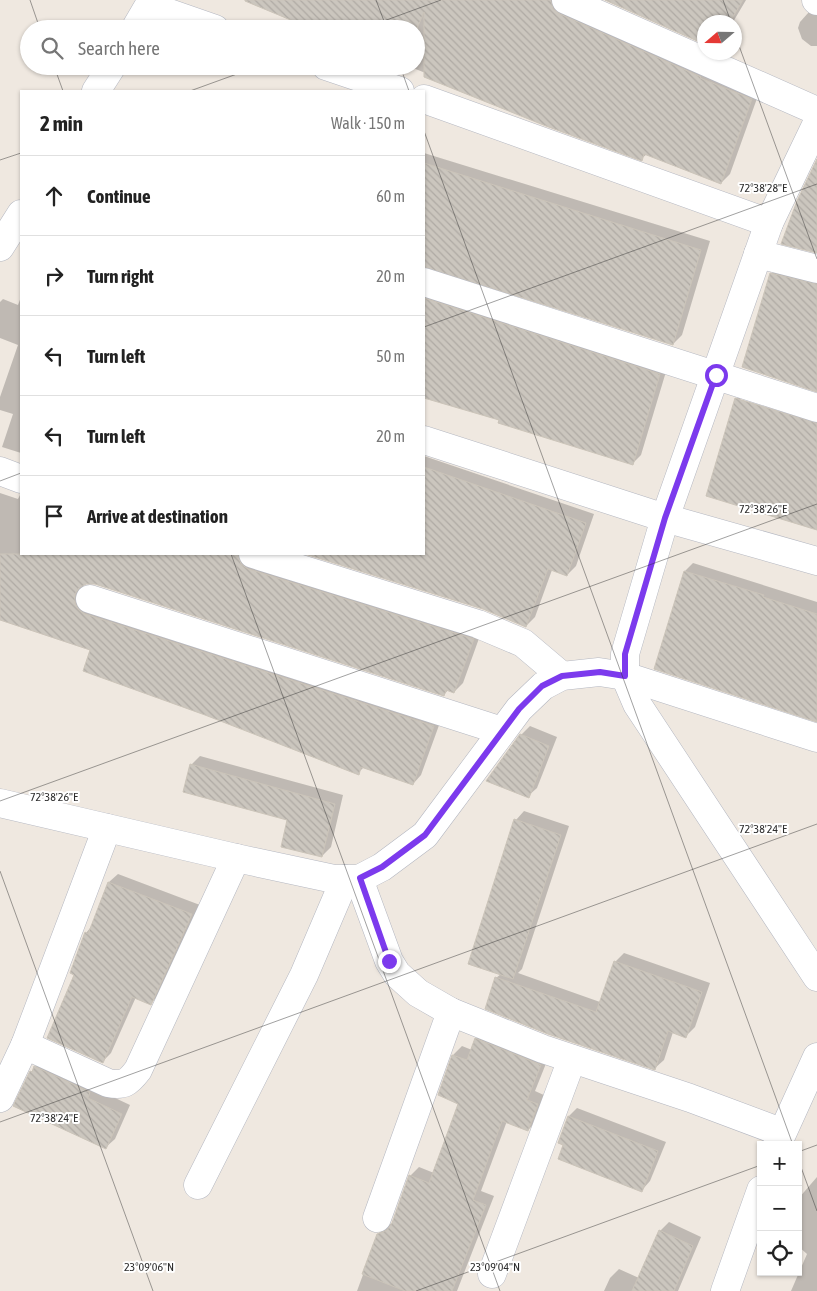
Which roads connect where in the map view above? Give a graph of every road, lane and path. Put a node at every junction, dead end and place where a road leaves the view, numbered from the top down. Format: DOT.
graph roads {
  1 [pos="566,0"];
  2 [pos="145,12"];
  3 [pos="178,20"];
  4 [pos="106,75"];
  5 [pos="353,75"];
  6 [pos="97,90"];
  7 [pos="397,90"];
  8 [pos="425,99"];
  9 [pos="817,110"];
  10 [pos="817,123"];
  11 [pos="809,159"];
  12 [pos="20,216"];
  13 [pos="769,224"];
  14 [pos="0,247"];
  15 [pos="758,254"];
  16 [pos="817,270"];
  17 [pos="425,282"];
  18 [pos="716,375"];
  19 [pos="817,408"];
  20 [pos="425,440"];
  21 [pos="0,471"];
  22 [pos="20,479"];
  23 [pos="665,518"];
  24 [pos="256,555"];
  25 [pos="817,560"];
  26 [pos="90,599"];
  27 [pos="562,676"];
  28 [pos="625,676"];
  29 [pos="502,731"];
  30 [pos="817,738"];
  31 [pos="0,803"];
  32 [pos="107,828"];
  33 [pos="236,858"];
  34 [pos="352,879"];
  35 [pos="817,977"];
  36 [pos="451,1012"];
  37 [pos="25,1045"];
  38 [pos="817,1057"];
  39 [pos="572,1059"];
  40 [pos="0,1098"];
  41 [pos="779,1138"];
  42 [pos="198,1185"];
  43 [pos="757,1201"];
  44 [pos="377,1218"];
  45 [pos="492,1274"];
  46 [pos="725,1291"];
  1 -- 9 [label="street"];
  2 -- 3 [label="street"];
  4 -- 6 [label="street"];
  5 -- 7 [label="street"];
  8 -- 13 [label="street"];
  10 -- 11 [label="street"];
  11 -- 13 [label="street"];
  12 -- 14 [label="street"];
  13 -- 15 [label="street"];
  15 -- 16 [label="street"];
  15 -- 18 [label="street"];
  17 -- 18 [label="street"];
  18 -- 19 [label="street"];
  18 -- 23 [label="street"];
  20 -- 23 [label="street"];
  21 -- 22 [label="street"];
  23 -- 25 [label="street"];
  23 -- 28 [label="street"];
  24 -- 27 [label="street"];
  26 -- 29 [label="street"];
  27 -- 28 [label="street"];
  27 -- 29 [label="street"];
  28 -- 30 [label="street"];
  28 -- 35 [label="street"];
  29 -- 34 [label="street"];
  31 -- 32 [label="street"];
  32 -- 33 [label="street"];
  32 -- 37 [label="street"];
  33 -- 34 [label="street"];
  33 -- 37 [label="street"];
  34 -- 36 [label="street"];
  34 -- 42 [label="street"];
  36 -- 39 [label="street"];
  36 -- 44 [label="street"];
  37 -- 40 [label="street"];
  38 -- 41 [label="street"];
  39 -- 41 [label="street"];
  39 -- 45 [label="street"];
  43 -- 46 [label="street"];
}
